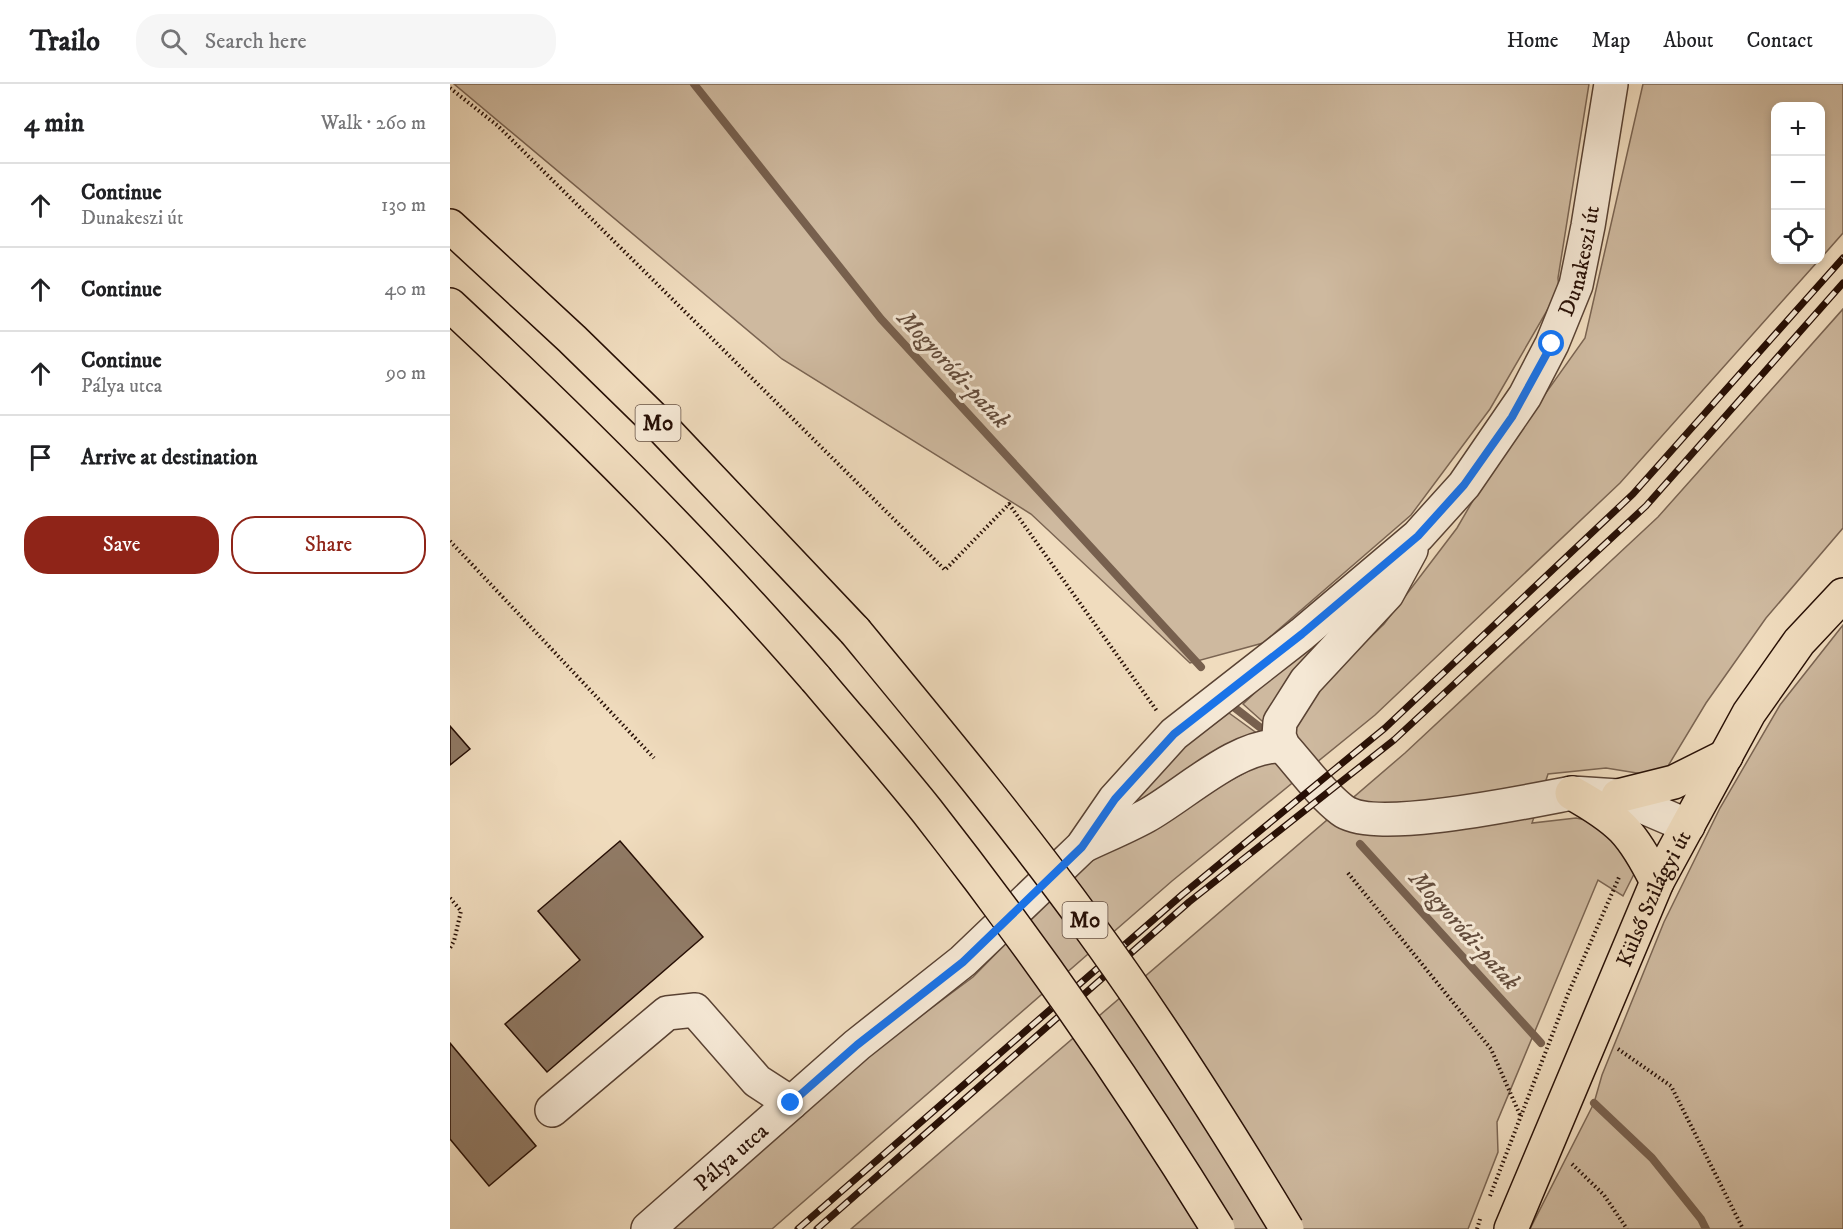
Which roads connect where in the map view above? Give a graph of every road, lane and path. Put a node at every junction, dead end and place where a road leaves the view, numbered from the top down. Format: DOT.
graph roads {
  1 [pos="1611,84"];
  2 [pos="450,88"];
  3 [pos="450,226"];
  4 [pos="450,305"];
  5 [pos="1418,536"];
  6 [pos="450,541"];
  7 [pos="1843,595"];
  8 [pos="1184,725"];
  9 [pos="1283,746"];
  10 [pos="1726,756"];
  11 [pos="654,758"];
  12 [pos="1572,793"];
  13 [pos="1618,796"];
  14 [pos="1688,826"];
  15 [pos="1082,847"];
  16 [pos="1348,873"];
  17 [pos="1621,873"];
  18 [pos="1657,882"];
  19 [pos="450,898"];
  20 [pos="450,948"];
  21 [pos="1594,1032"];
  22 [pos="791,1103"];
  23 [pos="552,1110"];
  24 [pos="1520,1116"];
  25 [pos="1547,1142"];
  26 [pos="1489,1198"];
  27 [pos="1485,1208"];
  28 [pos="648,1229"];
  29 [pos="1218,1229"];
  30 [pos="1287,1229"];
  31 [pos="1477,1229"];
  32 [pos="1511,1229"];
  33 [pos="1627,1229"];
  34 [pos="1743,1229"];
  1 -- 5 [label="street, Dunakeszi út"];
  2 -- 8 [label="path"];
  3 -- 30 [label="main road, M0, bridge"];
  4 -- 29 [label="main road, M0, bridge"];
  5 -- 8 [label="street, Dunakeszi út"];
  5 -- 9 [label="street"];
  6 -- 11 [label="path"];
  7 -- 10 [label="main road, Külső Szilágyi út"];
  8 -- 15 [label="street, Dunakeszi út"];
  9 -- 12 [label="street"];
  9 -- 15 [label="street"];
  10 -- 13 [label="main road"];
  10 -- 14 [label="main road, Külső Szilágyi út"];
  12 -- 13 [label="street"];
  12 -- 18 [label="main road"];
  13 -- 14 [label="street"];
  14 -- 18 [label="main road, Külső Szilágyi út"];
  15 -- 22 [label="street, Pálya utca"];
  16 -- 24 [label="path"];
  17 -- 24 [label="path"];
  18 -- 21 [label="main road, Külső Szilágyi út"];
  19 -- 20 [label="path"];
  21 -- 25 [label="main road, Külső Szilágyi út"];
  21 -- 34 [label="path"];
  22 -- 23 [label="street"];
  22 -- 28 [label="street, Pálya utca"];
  24 -- 26 [label="path"];
  25 -- 32 [label="main road, Külső Szilágyi út"];
  25 -- 33 [label="path"];
  27 -- 31 [label="path"];
}
